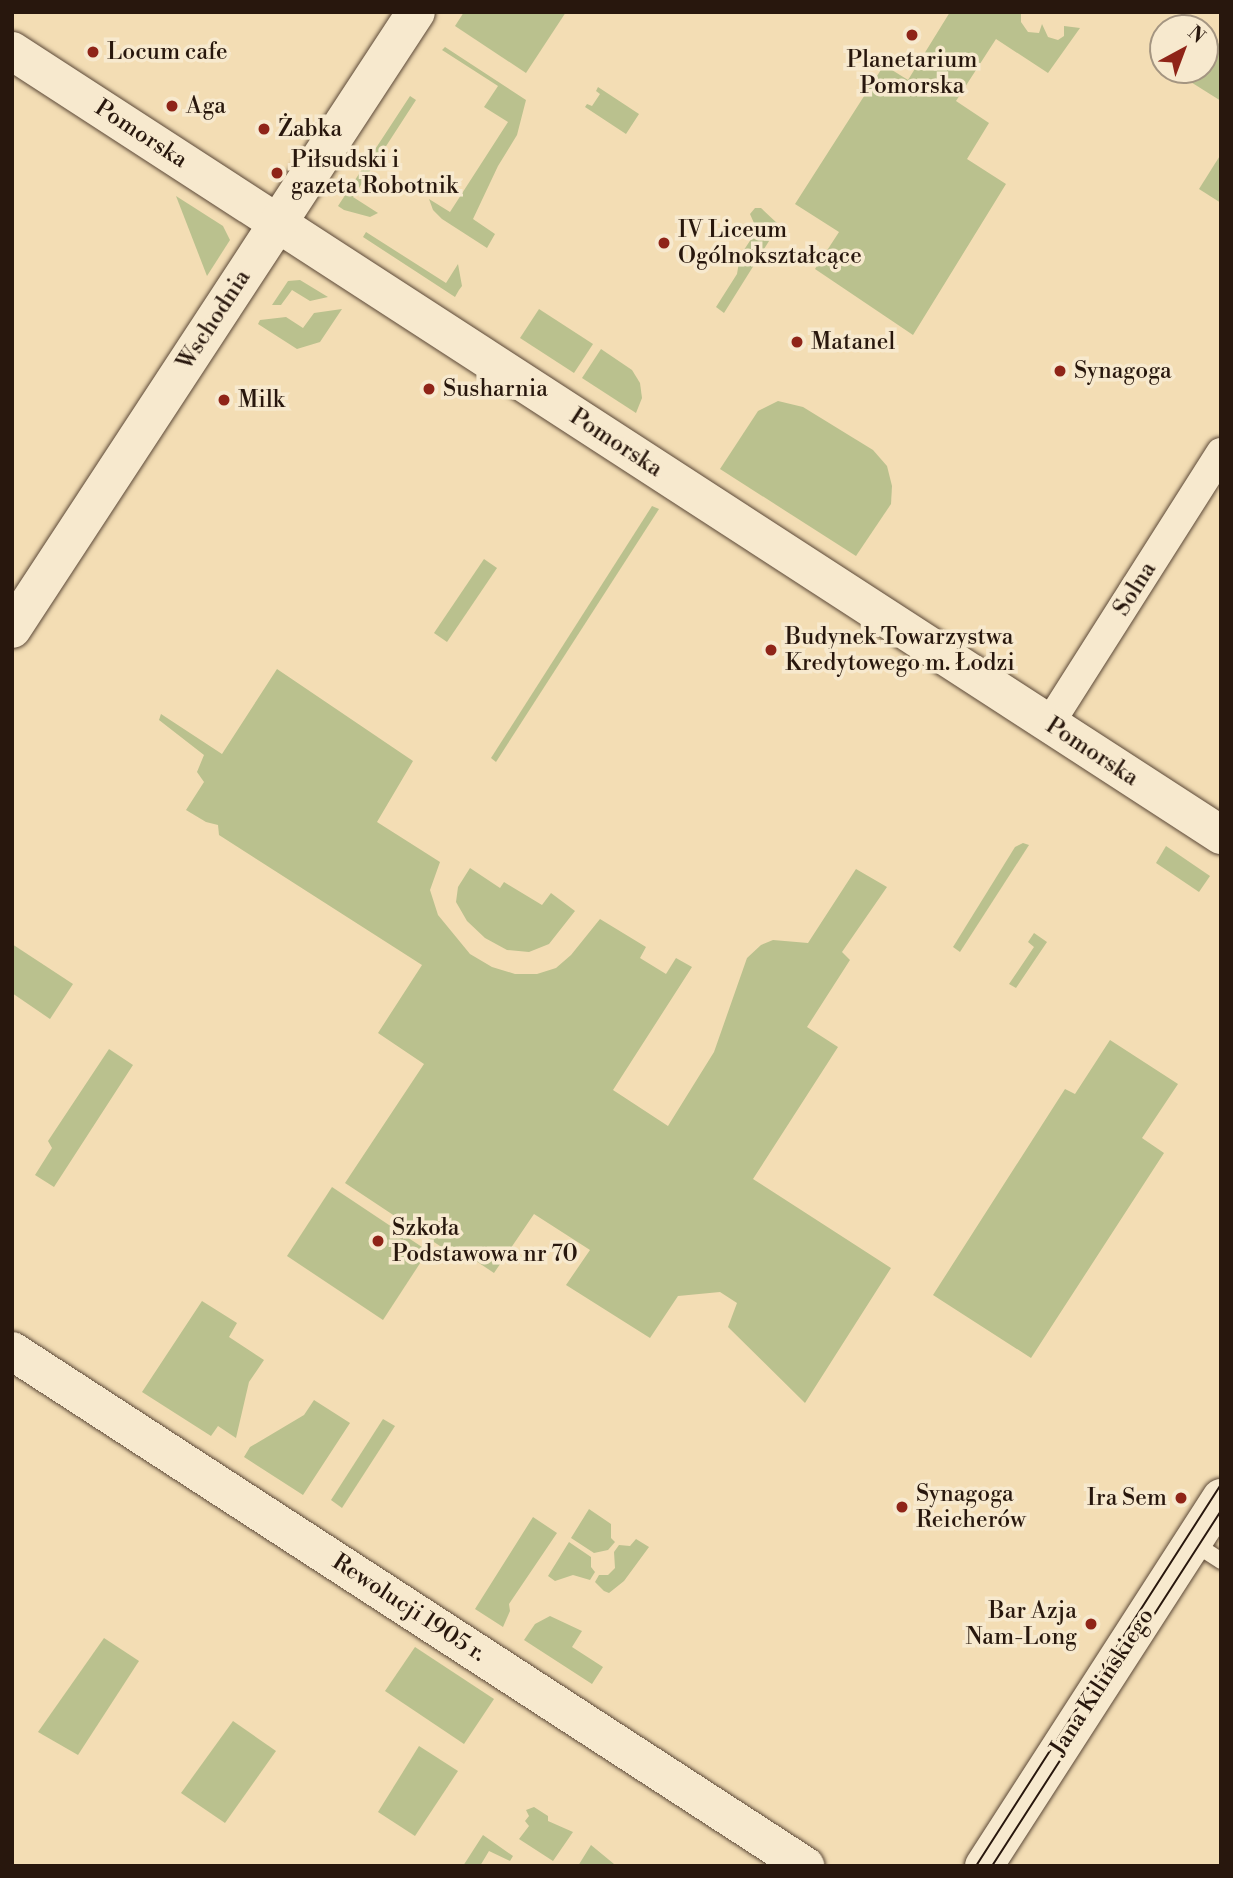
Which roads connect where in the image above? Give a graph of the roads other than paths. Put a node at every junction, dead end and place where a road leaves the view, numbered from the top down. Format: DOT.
graph roads {
  1 [pos="416,12"];
  2 [pos="12,51"];
  3 [pos="278,223"];
  4 [pos="1221,453"];
  5 [pos="12,629"];
  6 [pos="1049,724"];
  7 [pos="1221,835"];
  8 [pos="12,1351"];
  9 [pos="1221,1498"];
  10 [pos="1207,1551"];
  11 [pos="805,1866"];
  12 [pos="984,1866"];
  1 -- 3 [label="street, Wschodnia"];
  2 -- 3 [label="street, Pomorska"];
  3 -- 5 [label="street, Wschodnia"];
  3 -- 6 [label="street, Pomorska"];
  4 -- 6 [label="street, Solna"];
  6 -- 7 [label="street, Pomorska"];
  8 -- 11 [label="street, Rewolucji 1905 r."];
  9 -- 10 [label="street, Jana Kilińskiego"];
  10 -- 12 [label="street, Jana Kilińskiego"];
}
